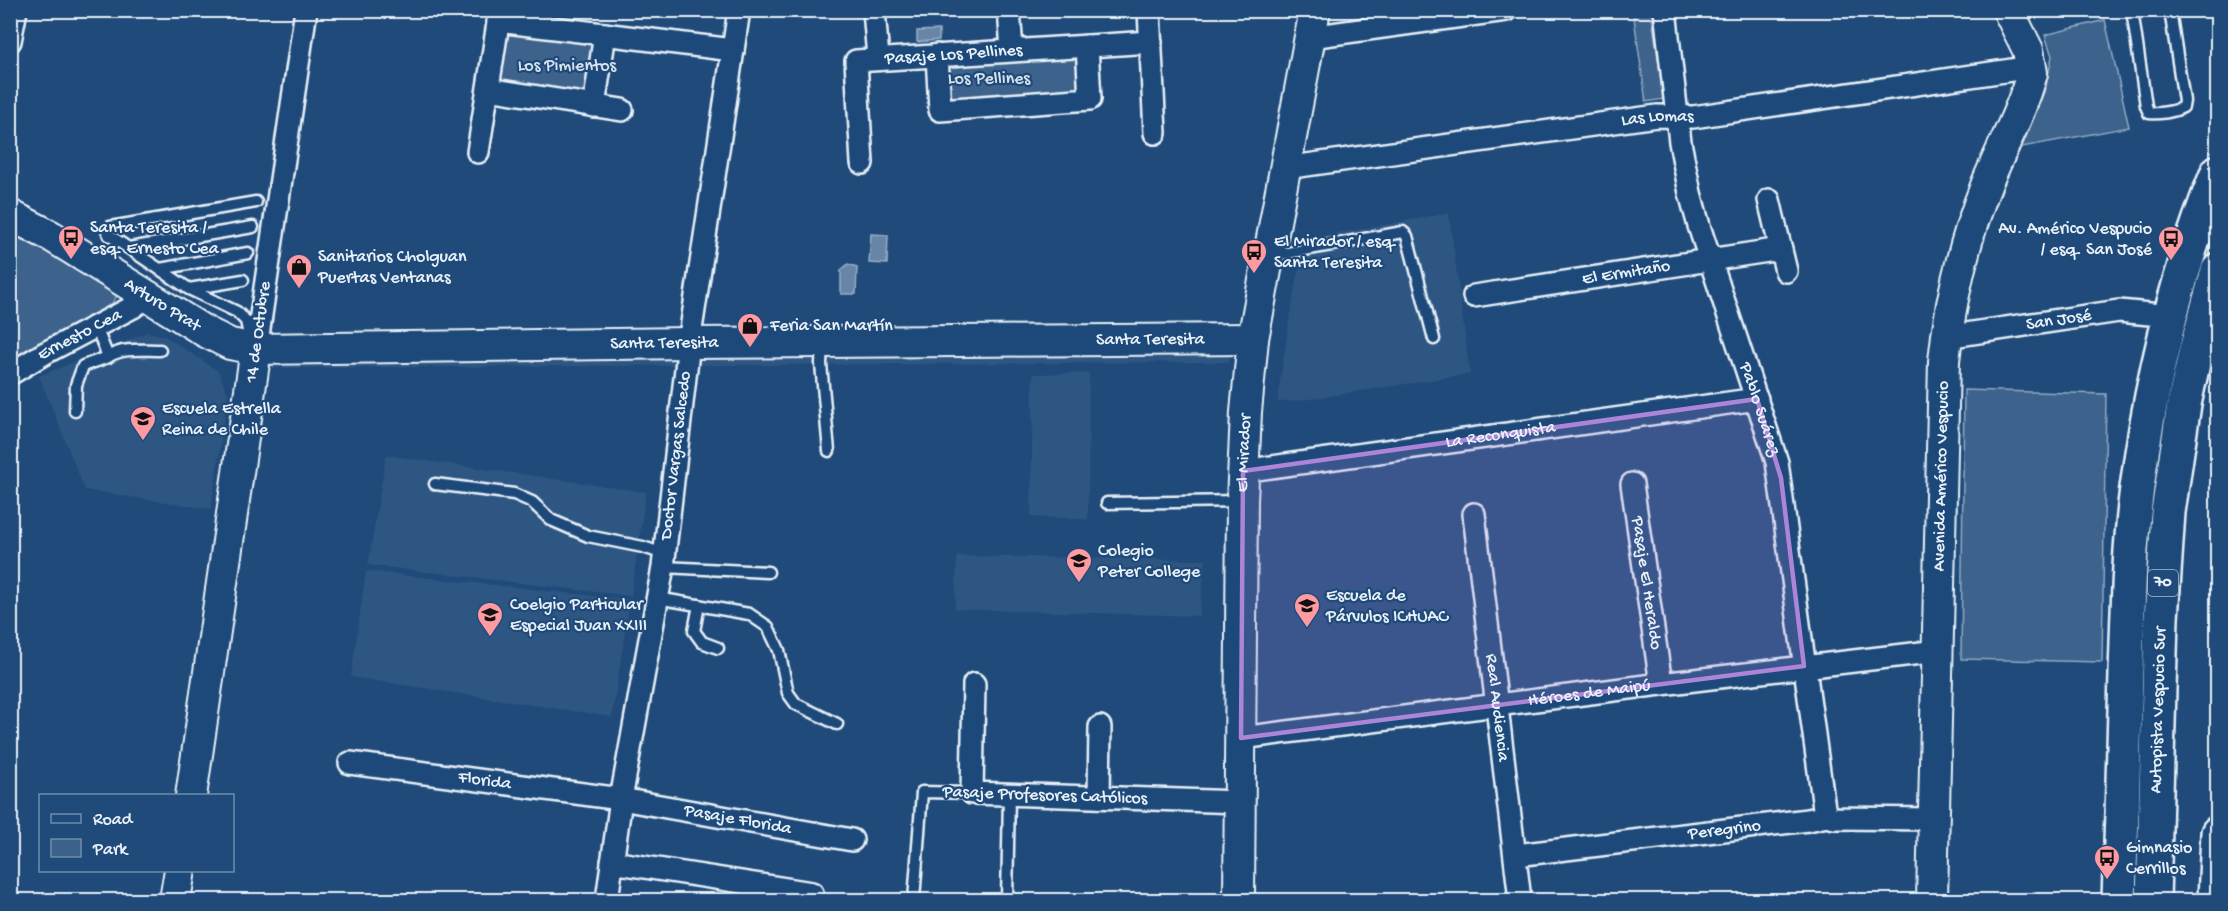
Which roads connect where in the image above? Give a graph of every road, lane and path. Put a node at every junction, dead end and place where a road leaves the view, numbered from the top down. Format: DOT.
graph roads {
  1 [pos="16,10"];
  2 [pos="306,10"];
  3 [pos="739,10"];
  4 [pos="874,10"];
  5 [pos="1009,10"];
  6 [pos="1149,10"];
  7 [pos="1506,10"];
  8 [pos="1665,10"];
  9 [pos="2008,10"];
  10 [pos="2132,10"];
  11 [pos="2170,10"];
  12 [pos="499,16"];
  13 [pos="1312,24"];
  14 [pos="605,34"];
  15 [pos="10,41"];
  16 [pos="1151,42"];
  17 [pos="1087,46"];
  18 [pos="1012,50"];
  19 [pos="733,51"];
  20 [pos="937,55"];
  21 [pos="878,58"];
  22 [pos="2032,67"];
  23 [pos="488,89"];
  24 [pos="594,106"];
  25 [pos="622,110"];
  26 [pos="1677,116"];
  27 [pos="1155,133"];
  28 [pos="478,152"];
  29 [pos="862,163"];
  30 [pos="1285,168"];
  31 [pos="2217,172"];
  32 [pos="1769,200"];
  33 [pos="256,202"];
  34 [pos="10,215"];
  35 [pos="253,227"];
  36 [pos="129,248"];
  37 [pos="1781,249"];
  38 [pos="248,253"];
  39 [pos="1268,257"];
  40 [pos="1710,259"];
  41 [pos="160,269"];
  42 [pos="1786,271"];
  43 [pos="2217,271"];
  44 [pos="243,280"];
  45 [pos="189,289"];
  46 [pos="148,296"];
  47 [pos="1474,296"];
  48 [pos="2170,316"];
  49 [pos="96,327"];
  50 [pos="1946,337"];
  51 [pos="1253,339"];
  52 [pos="1434,339"];
  53 [pos="689,343"];
  54 [pos="822,343"];
  55 [pos="253,349"];
  56 [pos="160,350"];
  57 [pos="108,357"];
  58 [pos="10,374"];
  59 [pos="1757,399"];
  60 [pos="75,411"];
  61 [pos="829,451"];
  62 [pos="1243,471"];
  63 [pos="435,484"];
  64 [pos="1632,484"];
  65 [pos="1242,501"];
  66 [pos="1107,503"];
  67 [pos="1474,514"];
  68 [pos="663,560"];
  69 [pos="768,573"];
  70 [pos="657,598"];
  71 [pos="699,605"];
  72 [pos="718,648"];
  73 [pos="1938,651"];
  74 [pos="1804,666"];
  75 [pos="974,684"];
  76 [pos="1661,684"];
  77 [pos="1497,706"];
  78 [pos="837,724"];
  79 [pos="1100,727"];
  80 [pos="1241,738"];
  81 [pos="350,763"];
  82 [pos="972,793"];
  83 [pos="191,794"];
  84 [pos="1009,795"];
  85 [pos="1099,797"];
  86 [pos="621,799"];
  87 [pos="1240,802"];
  88 [pos="1827,816"];
  89 [pos="1934,819"];
  90 [pos="2217,833"];
  91 [pos="852,840"];
  92 [pos="1516,855"];
  93 [pos="612,862"];
  94 [pos="180,872"];
  95 [pos="813,893"];
  96 [pos="175,900"];
  97 [pos="607,900"];
  98 [pos="914,900"];
  99 [pos="1007,900"];
  100 [pos="1239,900"];
  101 [pos="1520,900"];
  102 [pos="1932,900"];
  103 [pos="2119,900"];
  104 [pos="2152,900"];
  105 [pos="2216,900"];
  1 -- 15 [label="street"];
  2 -- 55 [label="street, 14 de Octubre"];
  3 -- 19 [label="street, Doctor Vargas Salcedo"];
  4 -- 21 [label="street"];
  5 -- 18 [label="street"];
  6 -- 16 [label="street"];
  7 -- 13 [label="street"];
  8 -- 26 [label="street, Pablo Suárez"];
  9 -- 22 [label="street"];
  10 -- 11 [label="lane"];
  12 -- 14 [label="street"];
  12 -- 23 [label="street"];
  13 -- 30 [label="street, El Mirador"];
  14 -- 19 [label="street"];
  14 -- 24 [label="street"];
  16 -- 17 [label="street, Pasaje Los Pellines"];
  16 -- 27 [label="street"];
  17 -- 18 [label="street, Pasaje Los Pellines"];
  17 -- 20 [label="street"];
  18 -- 20 [label="street, Pasaje Los Pellines"];
  19 -- 53 [label="street, Doctor Vargas Salcedo"];
  20 -- 21 [label="street, Pasaje Los Pellines"];
  21 -- 29 [label="street, Pasaje Los Pellines"];
  22 -- 26 [label="street, Las Lomas"];
  22 -- 50 [label="street, Avenida Américo Vespucio"];
  23 -- 24 [label="street"];
  23 -- 28 [label="street"];
  24 -- 25 [label="street"];
  26 -- 30 [label="street, Las Lomas"];
  26 -- 40 [label="street, Pablo Suárez"];
  30 -- 39 [label="street, El Mirador"];
  31 -- 48 [label="main road"];
  32 -- 37 [label="street"];
  33 -- 36 [label="lane"];
  34 -- 46 [label="street, Arturo Prat"];
  35 -- 36 [label="lane"];
  36 -- 41 [label="lane"];
  37 -- 40 [label="street, El Ermitaño"];
  37 -- 42 [label="street"];
  38 -- 41 [label="lane"];
  39 -- 51 [label="street, El Mirador"];
  39 -- 52 [label="lane"];
  40 -- 47 [label="street, El Ermitaño"];
  40 -- 59 [label="street, Pablo Suárez"];
  41 -- 45 [label="lane"];
  43 -- 104 [label="main road, Autopista Vespucio Sur / 70"];
  44 -- 45 [label="lane"];
  45 -- 55 [label="lane"];
  46 -- 49 [label="street, Ernesto Cea"];
  46 -- 55 [label="street, Arturo Prat"];
  48 -- 50 [label="street, San José"];
  48 -- 103 [label="main road"];
  49 -- 57 [label="lane"];
  49 -- 58 [label="street, Ernesto Cea"];
  50 -- 73 [label="street, Avenida Américo Vespucio"];
  51 -- 54 [label="street, Santa Teresita"];
  51 -- 62 [label="street, El Mirador"];
  53 -- 54 [label="street, Santa Teresita"];
  53 -- 55 [label="street, Santa Teresita"];
  53 -- 68 [label="street, Doctor Vargas Salcedo"];
  54 -- 61 [label="lane"];
  55 -- 83 [label="street, 14 de Octubre"];
  56 -- 57 [label="lane"];
  57 -- 60 [label="lane"];
  59 -- 62 [label="street, La Reconquista"];
  59 -- 74 [label="street, Pablo Suárez"];
  62 -- 65 [label="street, El Mirador"];
  63 -- 68 [label="lane"];
  64 -- 76 [label="street, Pasaje El Heraldo"];
  65 -- 66 [label="lane"];
  65 -- 80 [label="street, El Mirador"];
  67 -- 77 [label="street, Real Audiencia"];
  68 -- 69 [label="lane"];
  68 -- 70 [label="street, Doctor Vargas Salcedo"];
  70 -- 71 [label="lane"];
  70 -- 86 [label="street, Doctor Vargas Salcedo"];
  71 -- 72 [label="lane"];
  71 -- 78 [label="lane"];
  73 -- 74 [label="street, Héroes de Maipú"];
  73 -- 89 [label="street, Avenida Américo Vespucio"];
  74 -- 76 [label="street, Héroes de Maipú"];
  74 -- 88 [label="street, Pablo Suárez"];
  75 -- 82 [label="street"];
  76 -- 77 [label="street, Héroes de Maipú"];
  77 -- 80 [label="street, Héroes de Maipú"];
  77 -- 92 [label="street, Real Audiencia"];
  79 -- 85 [label="street"];
  80 -- 87 [label="street, El Mirador"];
  81 -- 86 [label="street, Florida"];
  82 -- 84 [label="street, Pasaje Profesores Católicos"];
  82 -- 98 [label="lane, Pasaje Profesores Católicos"];
  84 -- 85 [label="street, Pasaje Profesores Católicos"];
  84 -- 99 [label="lane"];
  85 -- 87 [label="street, Pasaje Profesores Católicos"];
  86 -- 91 [label="street, Pasaje Florida"];
  86 -- 93 [label="street, Doctor Vargas Salcedo"];
  87 -- 100 [label="street, El Mirador"];
  88 -- 89 [label="street, Peregrino"];
  88 -- 92 [label="street, Peregrino"];
  89 -- 102 [label="street, Avenida Américo Vespucio"];
  90 -- 105 [label="main road"];
  92 -- 101 [label="street, Real Audiencia"];
  93 -- 95 [label="street"];
  93 -- 97 [label="street, Doctor Vargas Salcedo"];
  94 -- 96 [label="street"];
}
